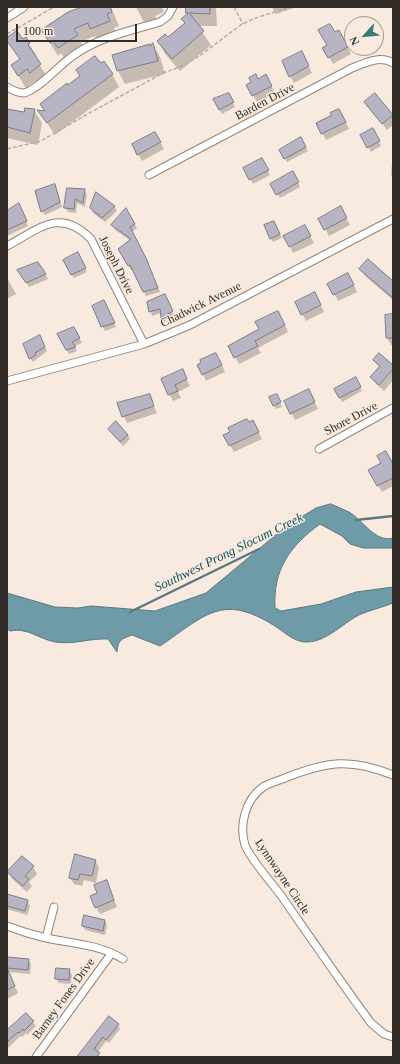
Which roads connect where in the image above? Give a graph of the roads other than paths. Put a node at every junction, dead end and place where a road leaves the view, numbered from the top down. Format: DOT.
graph roads {
  1 [pos="24,7"];
  2 [pos="173,7"];
  3 [pos="7,18"];
  4 [pos="393,64"];
  5 [pos="7,87"];
  6 [pos="149,175"];
  7 [pos="393,220"];
  8 [pos="7,246"];
  9 [pos="144,344"];
  10 [pos="7,381"];
  11 [pos="393,408"];
  12 [pos="319,449"];
  13 [pos="393,775"];
  14 [pos="54,907"];
  15 [pos="7,926"];
  16 [pos="46,938"];
  17 [pos="111,954"];
  18 [pos="123,959"];
  19 [pos="393,1038"];
  20 [pos="36,1057"];
  1 -- 3 [label="street"];
  2 -- 5 [label="street"];
  4 -- 6 [label="street, Barden Drive"];
  7 -- 9 [label="street, Chadwick Avenue"];
  8 -- 9 [label="street, Joseph Drive"];
  9 -- 10 [label="street, Chadwick Avenue"];
  11 -- 12 [label="street, Shore Drive"];
  13 -- 19 [label="street, Lynnwayne Circle"];
  14 -- 16 [label="street"];
  15 -- 16 [label="street"];
  16 -- 17 [label="street"];
  17 -- 18 [label="street"];
  17 -- 20 [label="street, Barney Fones Drive"];
}
